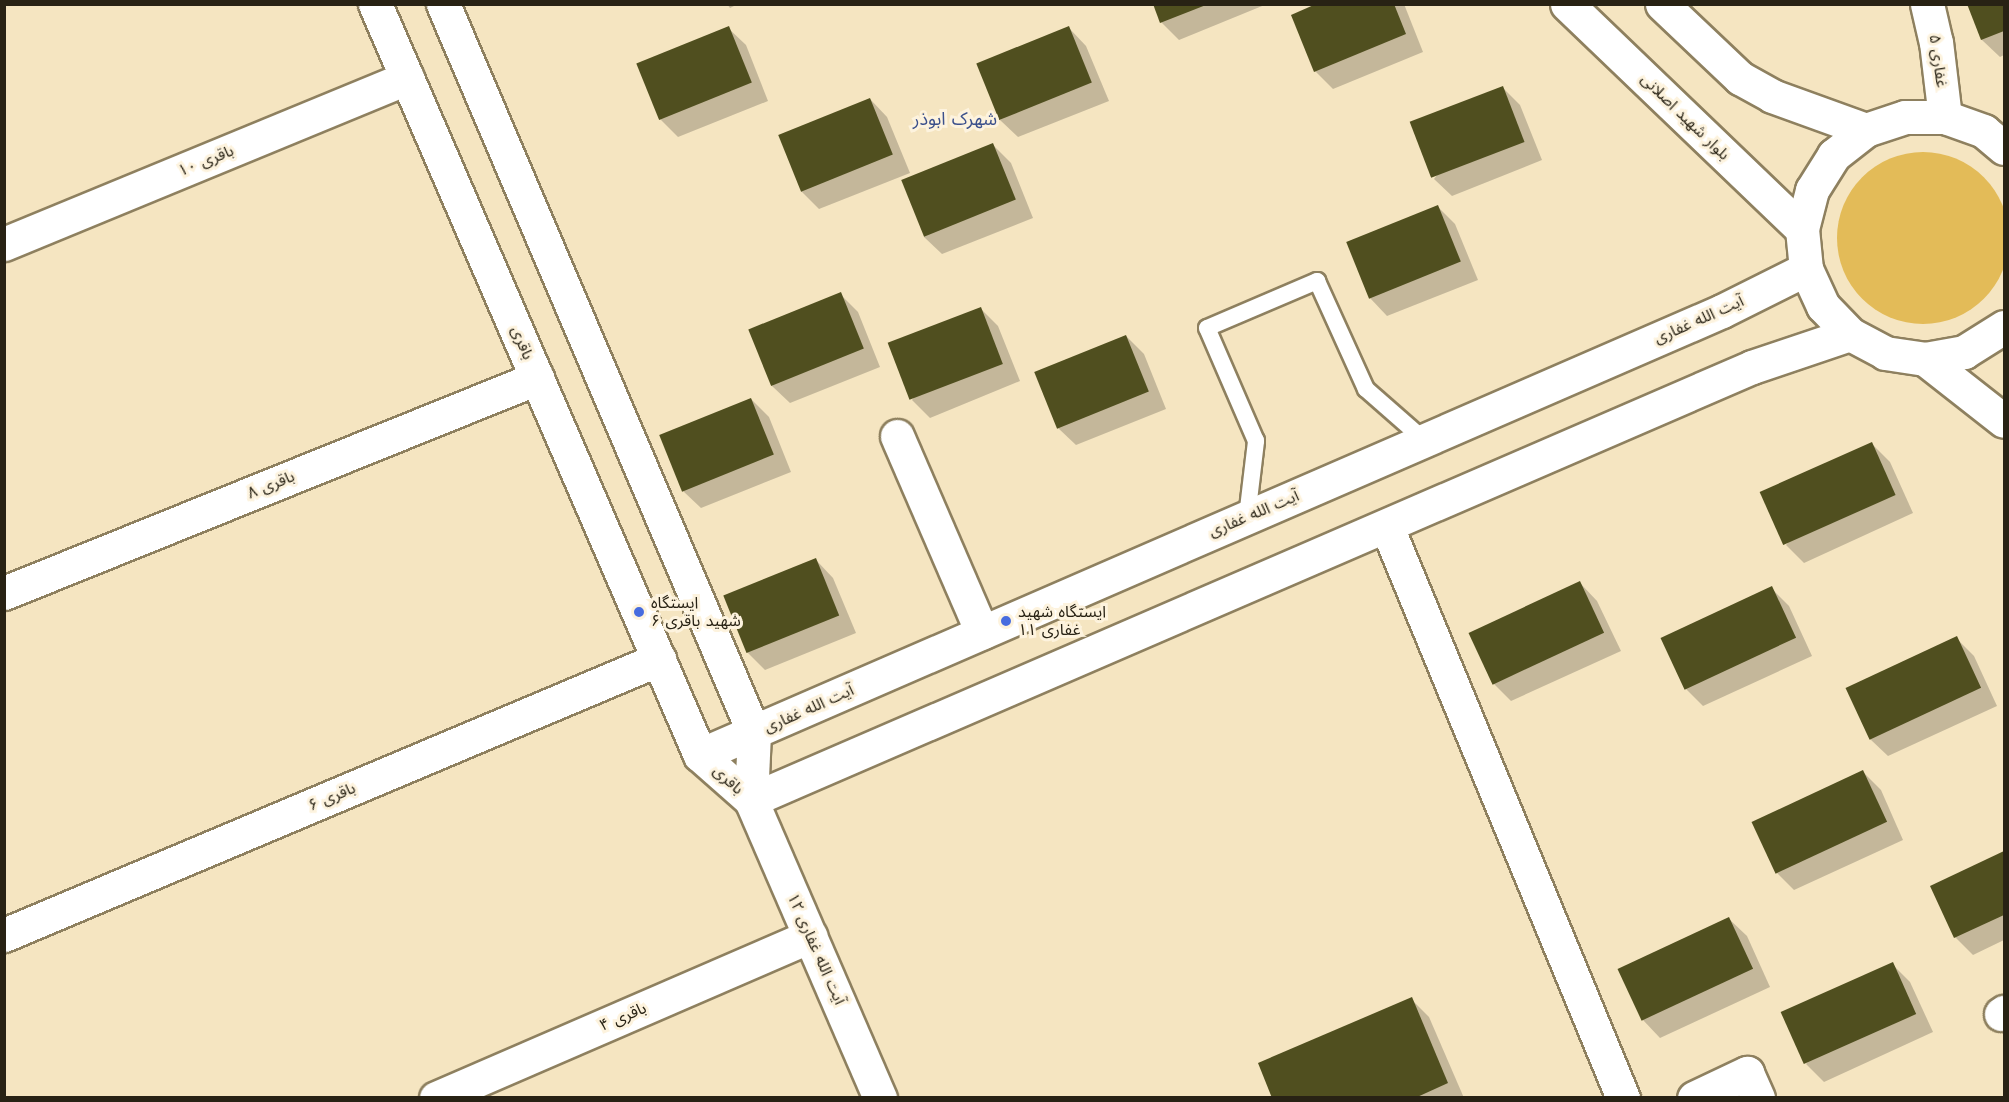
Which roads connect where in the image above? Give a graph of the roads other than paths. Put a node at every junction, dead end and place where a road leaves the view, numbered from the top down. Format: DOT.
graph roads {
  1 [pos="375,4"];
  2 [pos="443,4"];
  3 [pos="1567,4"];
  4 [pos="1662,4"];
  5 [pos="1927,4"];
  6 [pos="407,78"];
  7 [pos="1945,117"];
  8 [pos="1866,130"];
  9 [pos="2004,148"];
  10 [pos="1802,229"];
  11 [pos="4,244"];
  12 [pos="1806,269"];
  13 [pos="2004,327"];
  14 [pos="1850,334"];
  15 [pos="1925,359"];
  16 [pos="537,378"];
  17 [pos="2004,421"];
  18 [pos="897,436"];
  19 [pos="1424,440"];
  20 [pos="1247,517"];
  21 [pos="1387,527"];
  22 [pos="4,593"];
  23 [pos="982,632"];
  24 [pos="659,659"];
  25 [pos="754,733"];
  26 [pos="700,755"];
  27 [pos="751,800"];
  28 [pos="4,935"];
  29 [pos="810,936"];
  30 [pos="436,1098"];
  31 [pos="880,1098"];
  32 [pos="1623,1098"];
  33 [pos="1694,1098"];
  34 [pos="1758,1098"];
  1 -- 6 [label="street, باقری"];
  2 -- 25 [label="street, باقری"];
  3 -- 10 [label="street, بلوار شهید اصلانی"];
  4 -- 8 [label="street"];
  5 -- 7 [label="street, غفاری ۵"];
  6 -- 11 [label="street, باقری ۱۰"];
  6 -- 16 [label="street, باقری"];
  7 -- 8 [label="street"];
  7 -- 9 [label="street"];
  8 -- 10 [label="street"];
  10 -- 12 [label="street"];
  12 -- 14 [label="street"];
  12 -- 19 [label="street, آیت الله غفاری"];
  13 -- 15 [label="street"];
  14 -- 15 [label="street"];
  14 -- 21 [label="street"];
  15 -- 17 [label="street"];
  16 -- 22 [label="street, باقری ۸"];
  16 -- 24 [label="street, باقری"];
  18 -- 23 [label="street"];
  19 -- 20 [label="street, آیت الله غفاری"];
  19 -- 20 [label="lane"];
  20 -- 23 [label="street, آیت الله غفاری"];
  21 -- 27 [label="street"];
  21 -- 32 [label="street"];
  23 -- 25 [label="street, آیت الله غفاری"];
  24 -- 26 [label="street, باقری"];
  24 -- 28 [label="street, باقری ۶"];
  25 -- 26 [label="street, آیت الله غفاری"];
  25 -- 27 [label="street, باقری"];
  26 -- 27 [label="street, باقری"];
  27 -- 29 [label="street, آیت الله غفاری ۱۲"];
  29 -- 30 [label="street, باقری ۴"];
  29 -- 31 [label="street, آیت الله غفاری ۱۲"];
  33 -- 34 [label="street"];
}
